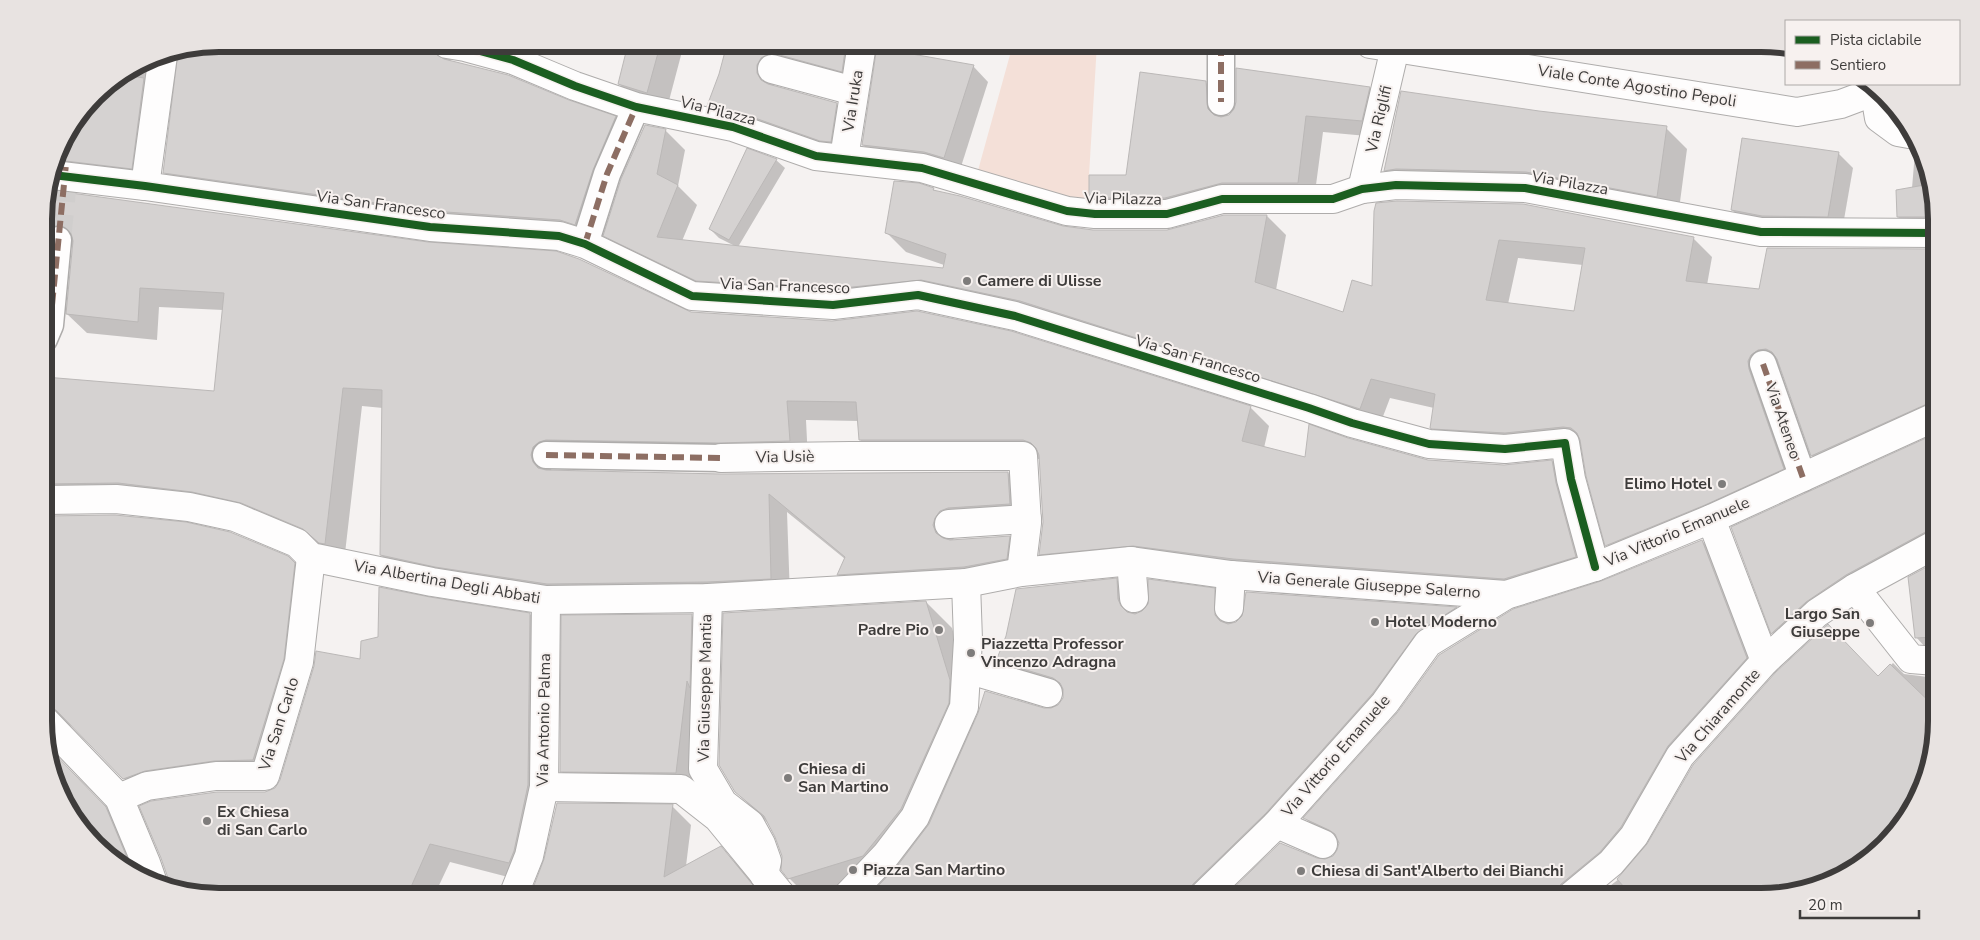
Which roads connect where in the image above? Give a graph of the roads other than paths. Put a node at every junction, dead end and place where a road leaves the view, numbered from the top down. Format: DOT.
graph roads {
  1 [pos="1221,52"];
  2 [pos="1382,52"];
  3 [pos="1422,52"];
  4 [pos="488,53"];
  5 [pos="861,53"];
  6 [pos="162,63"];
  7 [pos="772,69"];
  8 [pos="854,91"];
  9 [pos="1871,94"];
  10 [pos="1875,98"];
  11 [pos="1221,102"];
  12 [pos="636,107"];
  13 [pos="1903,133"];
  14 [pos="844,158"];
  15 [pos="62,176"];
  16 [pos="145,186"];
  17 [pos="1362,189"];
  18 [pos="1928,233"];
  19 [pos="58,240"];
  20 [pos="585,244"];
  21 [pos="53,295"];
  22 [pos="1763,364"];
  23 [pos="1928,420"];
  24 [pos="546,454"];
  25 [pos="722,458"];
  26 [pos="1803,478"];
  27 [pos="52,500"];
  28 [pos="1027,519"];
  29 [pos="1711,520"];
  30 [pos="949,524"];
  31 [pos="1928,548"];
  32 [pos="310,557"];
  33 [pos="1131,561"];
  34 [pos="1595,567"];
  35 [pos="1021,572"];
  36 [pos="1231,575"];
  37 [pos="966,583"];
  38 [pos="1855,588"];
  39 [pos="1506,594"];
  40 [pos="708,598"];
  41 [pos="1134,598"];
  42 [pos="546,600"];
  43 [pos="1229,608"];
  44 [pos="1928,660"];
  45 [pos="1765,661"];
  46 [pos="979,673"];
  47 [pos="1048,694"];
  48 [pos="53,729"];
  49 [pos="544,787"];
  50 [pos="119,798"];
  51 [pos="1277,824"];
  52 [pos="1323,844"];
  53 [pos="142,868"];
  54 [pos="773,886"];
  55 [pos="1212,887"];
  56 [pos="1582,887"];
  57 [pos="516,888"];
  58 [pos="855,888"];
  1 -- 11 [label="street"];
  2 -- 17 [label="street, Via Riglifi"];
  3 -- 9 [label="street, Viale Conte Agostino Pepoli"];
  4 -- 12 [label="street, Via Pilazza"];
  5 -- 8 [label="street, Via Iruka"];
  6 -- 16 [label="street"];
  7 -- 8 [label="street"];
  8 -- 14 [label="street, Via Iruka"];
  10 -- 13 [label="street"];
  12 -- 14 [label="street, Via Pilazza"];
  12 -- 20 [label="street"];
  14 -- 17 [label="street, Via Pilazza"];
  15 -- 16 [label="street, Via San Francesco"];
  16 -- 20 [label="street, Via San Francesco"];
  17 -- 18 [label="street, Via Pilazza"];
  19 -- 21 [label="street"];
  20 -- 34 [label="street, Via San Francesco"];
  22 -- 26 [label="street, Via Ateneo"];
  23 -- 26 [label="street, Via Vittorio Emanuele"];
  24 -- 25 [label="street, Via Usiè"];
  25 -- 28 [label="street, Via Usiè"];
  26 -- 29 [label="street, Via Vittorio Emanuele"];
  27 -- 32 [label="street, Via Albertina Degli Abbati"];
  28 -- 30 [label="street"];
  28 -- 35 [label="street"];
  29 -- 34 [label="street, Via Vittorio Emanuele"];
  29 -- 45 [label="street"];
  31 -- 38 [label="street, Via Chiaramonte"];
  32 -- 42 [label="street, Via Albertina Degli Abbati"];
  32 -- 50 [label="street, Via San Carlo"];
  33 -- 35 [label="street, Via Generale Giuseppe Salerno"];
  33 -- 36 [label="street, Via Generale Giuseppe Salerno"];
  33 -- 41 [label="street"];
  34 -- 39 [label="street, Via Vittorio Emanuele"];
  35 -- 37 [label="street, Via Generale Giuseppe Salerno"];
  36 -- 39 [label="street, Via Generale Giuseppe Salerno"];
  36 -- 43 [label="street"];
  37 -- 40 [label="street, Via Albertina Degli Abbati"];
  37 -- 46 [label="street"];
  38 -- 44 [label="street"];
  38 -- 45 [label="street, Via Chiaramonte"];
  39 -- 51 [label="street, Via Vittorio Emanuele"];
  40 -- 42 [label="street, Via Albertina Degli Abbati"];
  40 -- 54 [label="street, Via Giuseppe Mantia"];
  42 -- 49 [label="street, Via Antonio Palma"];
  45 -- 56 [label="street, Via Chiaramonte"];
  46 -- 47 [label="street"];
  46 -- 58 [label="street"];
  48 -- 50 [label="street"];
  49 -- 54 [label="street"];
  49 -- 57 [label="street, Via Antonio Palma"];
  50 -- 53 [label="street"];
  51 -- 52 [label="street"];
  51 -- 55 [label="street, Via Vittorio Emanuele"];
}
